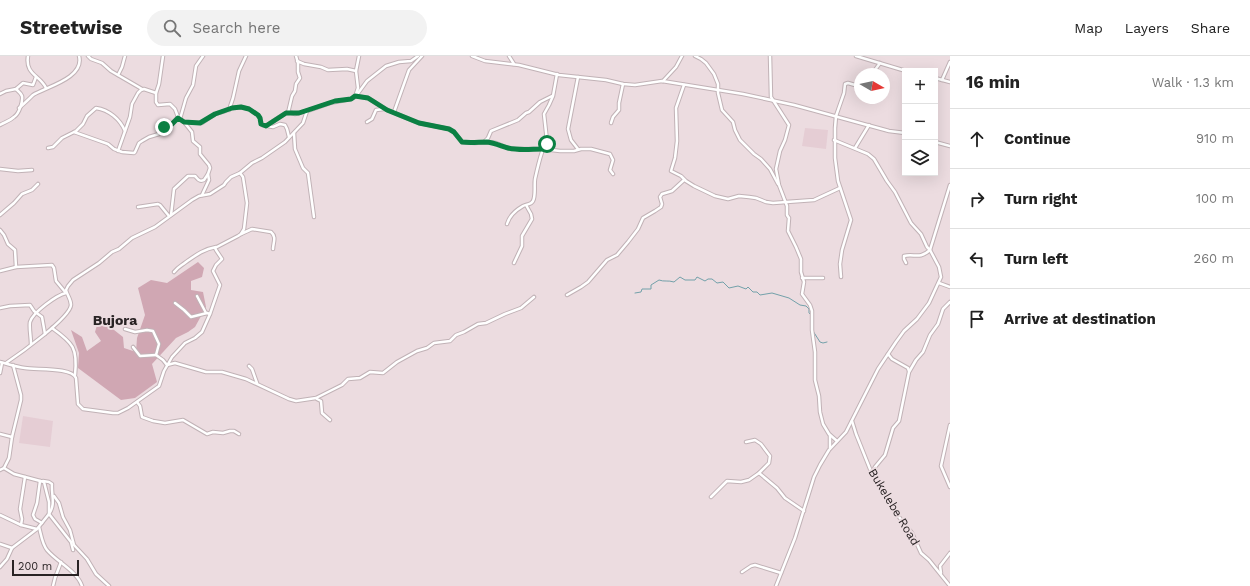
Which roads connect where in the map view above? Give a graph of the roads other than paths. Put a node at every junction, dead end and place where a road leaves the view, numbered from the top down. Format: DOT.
graph roads {
  1 [pos="28,56"];
  2 [pos="79,56"];
  3 [pos="88,56"];
  4 [pos="125,56"];
  5 [pos="163,56"];
  6 [pos="203,56"];
  7 [pos="246,56"];
  8 [pos="296,56"];
  9 [pos="359,56"];
  10 [pos="418,56"];
  11 [pos="422,56"];
  12 [pos="472,56"];
  13 [pos="509,56"];
  14 [pos="682,56"];
  15 [pos="695,56"];
  16 [pos="770,56"];
  17 [pos="856,56"];
  18 [pos="297,61"];
  19 [pos="950,62"];
  20 [pos="880,63"];
  21 [pos="514,64"];
  22 [pos="876,68"];
  23 [pos="356,70"];
  24 [pos="902,70"];
  25 [pos="557,74"];
  26 [pos="118,75"];
  27 [pos="36,77"];
  28 [pos="578,77"];
  29 [pos="938,79"];
  30 [pos="942,80"];
  31 [pos="662,81"];
  32 [pos="950,82"];
  33 [pos="623,84"];
  34 [pos="684,85"];
  35 [pos="854,85"];
  36 [pos="46,88"];
  37 [pos="16,89"];
  38 [pos="142,89"];
  39 [pos="718,90"];
  40 [pos="156,93"];
  41 [pos="0,94"];
  42 [pos="356,96"];
  43 [pos="553,96"];
  44 [pos="773,101"];
  45 [pos="19,108"];
  46 [pos="384,109"];
  47 [pos="229,110"];
  48 [pos="306,111"];
  49 [pos="288,112"];
  50 [pos="394,112"];
  51 [pos="836,116"];
  52 [pos="179,118"];
  53 [pos="184,122"];
  54 [pos="367,122"];
  55 [pos="611,123"];
  56 [pos="0,125"];
  57 [pos="869,125"];
  58 [pos="266,126"];
  59 [pos="125,131"];
  60 [pos="74,132"];
  61 [pos="294,133"];
  62 [pos="902,133"];
  63 [pos="289,138"];
  64 [pos="834,140"];
  65 [pos="484,142"];
  66 [pos="938,143"];
  67 [pos="950,146"];
  68 [pos="48,148"];
  69 [pos="855,148"];
  70 [pos="543,149"];
  71 [pos="578,149"];
  72 [pos="118,151"];
  73 [pos="0,169"];
  74 [pos="32,170"];
  75 [pos="240,173"];
  76 [pos="208,174"];
  77 [pos="613,174"];
  78 [pos="684,180"];
  79 [pos="38,184"];
  80 [pos="779,185"];
  81 [pos="950,185"];
  82 [pos="840,188"];
  83 [pos="202,195"];
  84 [pos="786,202"];
  85 [pos="526,205"];
  86 [pos="138,208"];
  87 [pos="0,215"];
  88 [pos="170,216"];
  89 [pos="314,217"];
  90 [pos="507,224"];
  91 [pos="0,230"];
  92 [pos="240,234"];
  93 [pos="216,247"];
  94 [pos="273,249"];
  95 [pos="930,250"];
  96 [pos="514,263"];
  97 [pos="906,263"];
  98 [pos="16,268"];
  99 [pos="0,271"];
  100 [pos="174,272"];
  101 [pos="842,277"];
  102 [pos="802,278"];
  103 [pos="823,278"];
  104 [pos="939,283"];
  105 [pos="950,287"];
  106 [pos="66,292"];
  107 [pos="566,295"];
  108 [pos="197,296"];
  109 [pos="534,297"];
  110 [pos="950,302"];
  111 [pos="175,303"];
  112 [pos="0,308"];
  113 [pos="37,313"];
  114 [pos="207,313"];
  115 [pos="210,314"];
  116 [pos="52,328"];
  117 [pos="125,329"];
  118 [pos="45,334"];
  119 [pos="31,344"];
  120 [pos="133,347"];
  121 [pos="888,354"];
  122 [pos="156,356"];
  123 [pos="1,362"];
  124 [pos="6,363"];
  125 [pos="12,365"];
  126 [pos="167,365"];
  127 [pos="249,366"];
  128 [pos="0,372"];
  129 [pos="909,372"];
  130 [pos="75,375"];
  131 [pos="257,383"];
  132 [pos="316,398"];
  133 [pos="137,402"];
  134 [pos="330,420"];
  135 [pos="852,420"];
  136 [pos="950,426"];
  137 [pos="847,429"];
  138 [pos="0,434"];
  139 [pos="239,434"];
  140 [pos="856,434"];
  141 [pos="830,435"];
  142 [pos="12,437"];
  143 [pos="837,441"];
  144 [pos="746,442"];
  145 [pos="830,449"];
  146 [pos="4,468"];
  147 [pos="0,470"];
  148 [pos="759,472"];
  149 [pos="872,474"];
  150 [pos="25,477"];
  151 [pos="41,481"];
  152 [pos="950,487"];
  153 [pos="54,496"];
  154 [pos="711,497"];
  155 [pos="804,511"];
  156 [pos="49,514"];
  157 [pos="0,515"];
  158 [pos="42,523"];
  159 [pos="21,525"];
  160 [pos="38,528"];
  161 [pos="0,544"];
  162 [pos="12,548"];
  163 [pos="73,550"];
  164 [pos="950,553"];
  165 [pos="62,562"];
  166 [pos="0,567"];
  167 [pos="742,572"];
  168 [pos="781,573"];
  169 [pos="942,576"];
  170 [pos="53,586"];
  171 [pos="82,586"];
  172 [pos="109,586"];
  173 [pos="776,586"];
  174 [pos="950,586"];
  1 -- 27 [label="street"];
  2 -- 36 [label="street"];
  3 -- 26 [label="street"];
  4 -- 26 [label="street"];
  5 -- 40 [label="street"];
  6 -- 52 [label="street"];
  7 -- 47 [label="street"];
  8 -- 18 [label="street"];
  9 -- 23 [label="street"];
  10 -- 42 [label="street"];
  11 -- 50 [label="street"];
  12 -- 21 [label="street"];
  13 -- 21 [label="street"];
  14 -- 31 [label="street"];
  15 -- 39 [label="street"];
  16 -- 44 [label="street"];
  17 -- 20 [label="street"];
  18 -- 23 [label="street"];
  18 -- 49 [label="street"];
  19 -- 30 [label="street"];
  20 -- 22 [label="street"];
  20 -- 24 [label="street"];
  21 -- 25 [label="street"];
  23 -- 42 [label="street"];
  25 -- 28 [label="street"];
  25 -- 43 [label="street"];
  26 -- 38 [label="street"];
  27 -- 36 [label="street"];
  27 -- 37 [label="street"];
  28 -- 33 [label="street"];
  28 -- 71 [label="street"];
  29 -- 30 [label="street"];
  30 -- 32 [label="street"];
  31 -- 33 [label="street"];
  31 -- 34 [label="street"];
  33 -- 55 [label="street"];
  34 -- 39 [label="street"];
  34 -- 78 [label="street"];
  35 -- 51 [label="street"];
  36 -- 45 [label="street"];
  37 -- 41 [label="street"];
  37 -- 45 [label="street"];
  38 -- 40 [label="street"];
  38 -- 59 [label="street"];
  39 -- 44 [label="street"];
  39 -- 80 [label="street"];
  40 -- 52 [label="street"];
  42 -- 46 [label="street"];
  42 -- 48 [label="street"];
  43 -- 65 [label="street"];
  43 -- 70 [label="street"];
  44 -- 51 [label="street"];
  44 -- 80 [label="street"];
  45 -- 56 [label="street"];
  46 -- 50 [label="street"];
  46 -- 54 [label="street"];
  47 -- 53 [label="street"];
  47 -- 58 [label="street"];
  48 -- 49 [label="street"];
  48 -- 61 [label="street"];
  49 -- 58 [label="street"];
  50 -- 65 [label="street"];
  51 -- 57 [label="street"];
  51 -- 64 [label="street"];
  52 -- 53 [label="street"];
  52 -- 72 [label="street"];
  53 -- 76 [label="street"];
  57 -- 62 [label="street"];
  57 -- 69 [label="street"];
  58 -- 63 [label="street"];
  59 -- 60 [label="street"];
  59 -- 72 [label="street"];
  60 -- 68 [label="street"];
  60 -- 72 [label="street"];
  61 -- 63 [label="street"];
  61 -- 89 [label="street"];
  63 -- 75 [label="street"];
  64 -- 69 [label="street"];
  64 -- 82 [label="street"];
  65 -- 70 [label="street"];
  66 -- 67 [label="street"];
  69 -- 95 [label="street"];
  70 -- 71 [label="street"];
  70 -- 85 [label="street"];
  71 -- 77 [label="street"];
  73 -- 74 [label="street"];
  75 -- 83 [label="street"];
  75 -- 92 [label="street"];
  76 -- 83 [label="street"];
  76 -- 88 [label="street"];
  78 -- 84 [label="street"];
  78 -- 107 [label="street"];
  79 -- 87 [label="street"];
  80 -- 84 [label="street"];
  81 -- 95 [label="street"];
  82 -- 84 [label="street"];
  82 -- 101 [label="street"];
  83 -- 88 [label="street"];
  84 -- 102 [label="street"];
  85 -- 90 [label="street"];
  85 -- 96 [label="street"];
  86 -- 88 [label="street"];
  88 -- 106 [label="street"];
  91 -- 98 [label="street"];
  92 -- 93 [label="street"];
  92 -- 94 [label="street"];
  93 -- 100 [label="street"];
  93 -- 115 [label="street"];
  95 -- 97 [label="street"];
  95 -- 104 [label="street"];
  98 -- 99 [label="street"];
  98 -- 106 [label="street"];
  102 -- 103 [label="street"];
  102 -- 141 [label="street"];
  104 -- 105 [label="street"];
  104 -- 121 [label="street"];
  106 -- 113 [label="street"];
  106 -- 116 [label="street"];
  108 -- 114 [label="street"];
  109 -- 132 [label="street"];
  110 -- 129 [label="street"];
  111 -- 114 [label="street"];
  112 -- 113 [label="street"];
  113 -- 118 [label="street"];
  113 -- 119 [label="street"];
  114 -- 115 [label="street"];
  115 -- 126 [label="street"];
  116 -- 118 [label="street"];
  116 -- 130 [label="street"];
  117 -- 122 [label="street"];
  118 -- 119 [label="street"];
  119 -- 124 [label="street"];
  120 -- 122 [label="street"];
  121 -- 129 [label="street"];
  121 -- 135 [label="street"];
  122 -- 126 [label="street"];
  123 -- 124 [label="street"];
  123 -- 128 [label="street"];
  124 -- 125 [label="street"];
  125 -- 130 [label="street"];
  125 -- 142 [label="street"];
  126 -- 131 [label="street"];
  126 -- 133 [label="street"];
  127 -- 131 [label="street"];
  129 -- 149 [label="street"];
  130 -- 133 [label="street"];
  131 -- 132 [label="street"];
  132 -- 134 [label="street"];
  133 -- 139 [label="street"];
  135 -- 137 [label="street"];
  135 -- 140 [label="street, Bukelebe Road"];
  136 -- 152 [label="street"];
  137 -- 140 [label="street"];
  137 -- 143 [label="street"];
  138 -- 142 [label="street"];
  140 -- 149 [label="street, Bukelebe Road"];
  141 -- 143 [label="street"];
  141 -- 145 [label="street"];
  142 -- 146 [label="street"];
  143 -- 145 [label="street"];
  144 -- 148 [label="street"];
  145 -- 155 [label="street"];
  146 -- 147 [label="street"];
  146 -- 150 [label="street"];
  148 -- 154 [label="street"];
  148 -- 155 [label="street"];
  149 -- 169 [label="street, Bukelebe Road"];
  150 -- 151 [label="street"];
  150 -- 159 [label="street"];
  151 -- 153 [label="street"];
  151 -- 156 [label="street"];
  151 -- 158 [label="street"];
  153 -- 156 [label="street"];
  153 -- 172 [label="street"];
  155 -- 168 [label="street"];
  156 -- 158 [label="street"];
  156 -- 163 [label="street"];
  157 -- 159 [label="street"];
  158 -- 160 [label="street"];
  159 -- 160 [label="street"];
  160 -- 162 [label="street"];
  160 -- 165 [label="street"];
  161 -- 162 [label="street"];
  162 -- 166 [label="street"];
  164 -- 169 [label="street"];
  165 -- 170 [label="street"];
  165 -- 171 [label="street"];
  167 -- 168 [label="street"];
  168 -- 173 [label="street"];
  169 -- 174 [label="street, Bukelebe Road"];
}
